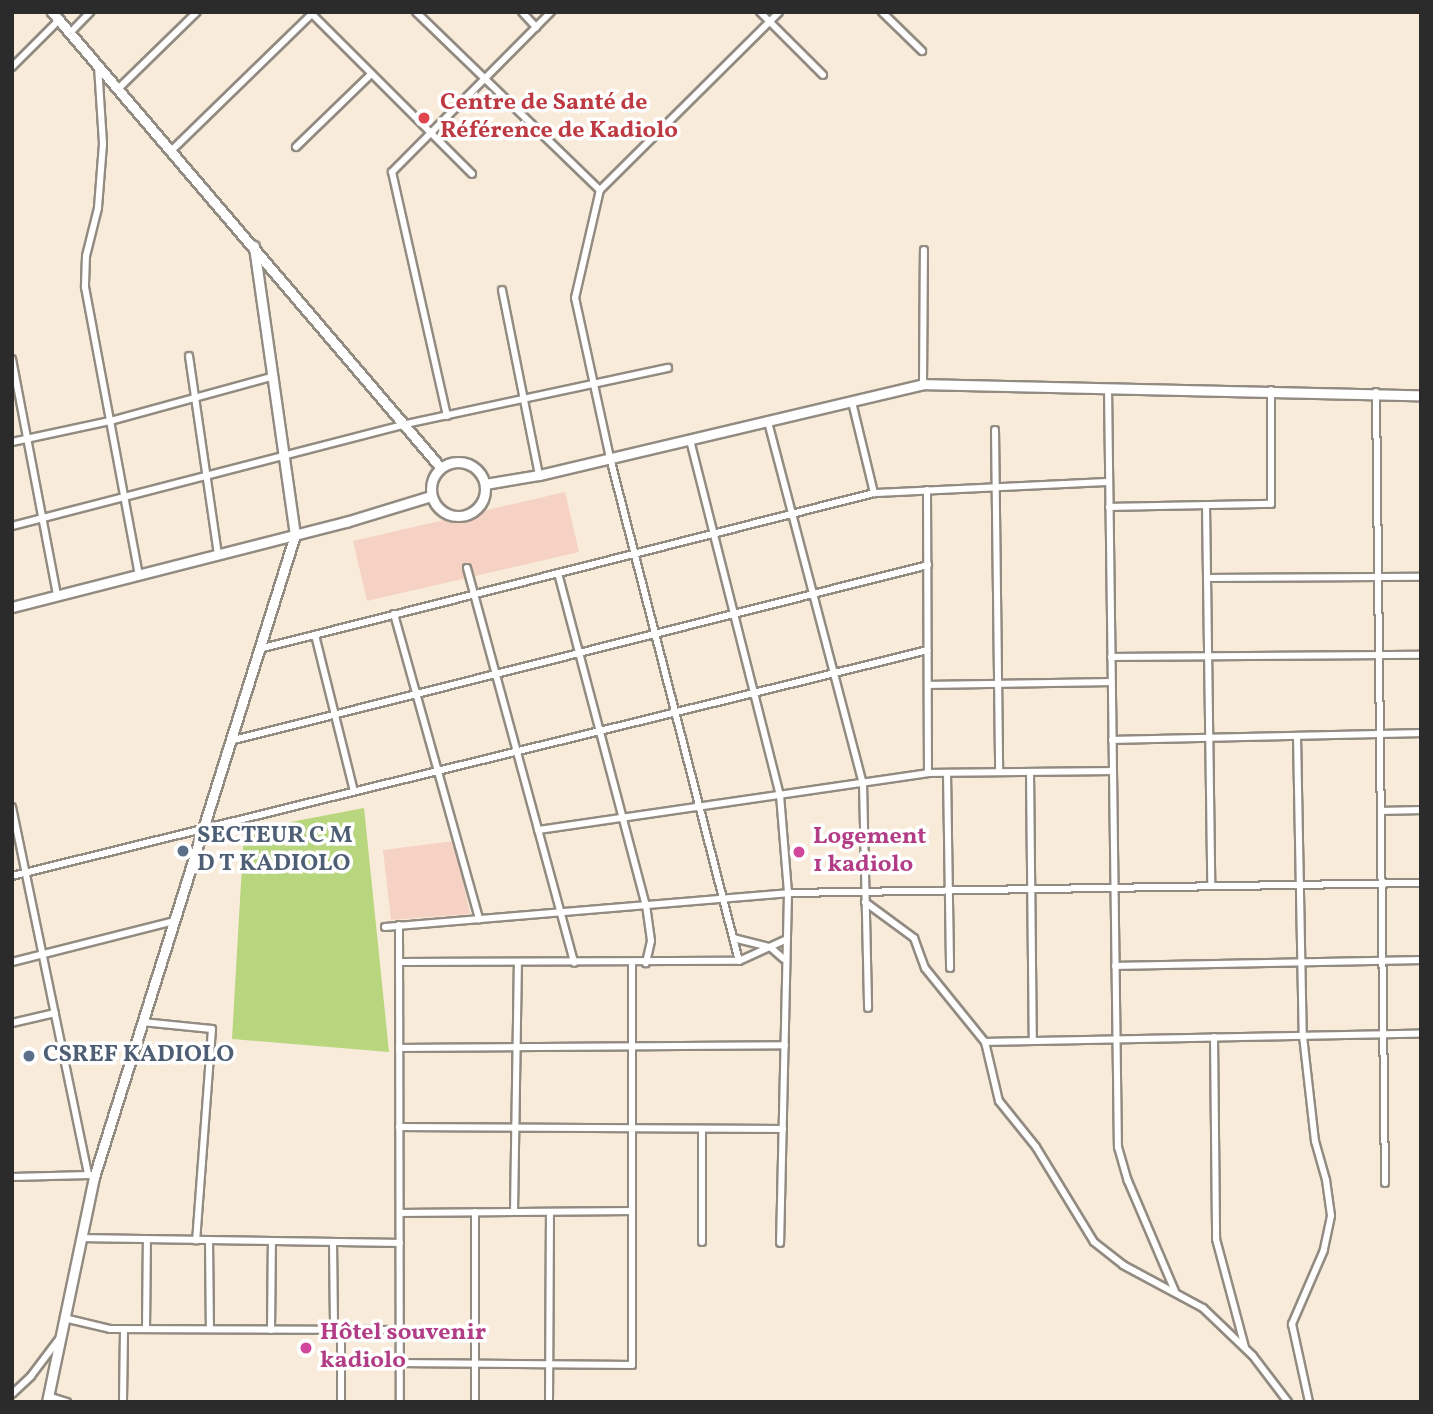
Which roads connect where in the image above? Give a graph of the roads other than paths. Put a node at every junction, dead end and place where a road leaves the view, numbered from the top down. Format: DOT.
graph roads {
  1 [pos="90,12"];
  2 [pos="197,12"];
  3 [pos="416,12"];
  4 [pos="522,12"];
  5 [pos="551,12"];
  6 [pos="760,12"];
  7 [pos="779,12"];
  8 [pos="882,12"];
  9 [pos="311,13"];
  10 [pos="56,16"];
  11 [pos="770,22"];
  12 [pos="536,27"];
  13 [pos="70,33"];
  14 [pos="922,51"];
  15 [pos="98,66"];
  16 [pos="12,67"];
  17 [pos="371,74"];
  18 [pos="823,75"];
  19 [pos="485,79"];
  20 [pos="118,89"];
  21 [pos="430,133"];
  22 [pos="296,147"];
  23 [pos="171,151"];
  24 [pos="472,174"];
  25 [pos="600,190"];
  26 [pos="254,246"];
  27 [pos="924,250"];
  28 [pos="502,289"];
  29 [pos="189,356"];
  30 [pos="12,360"];
  31 [pos="668,368"];
  32 [pos="274,376"];
  33 [pos="593,384"];
  34 [pos="923,384"];
  35 [pos="1108,387"];
  36 [pos="1271,390"];
  37 [pos="1376,392"];
  38 [pos="1421,394"];
  39 [pos="195,398"];
  40 [pos="524,399"];
  41 [pos="852,402"];
  42 [pos="447,416"];
  43 [pos="110,421"];
  44 [pos="768,422"];
  45 [pos="406,424"];
  46 [pos="995,430"];
  47 [pos="27,439"];
  48 [pos="690,440"];
  49 [pos="12,442"];
  50 [pos="285,456"];
  51 [pos="610,458"];
  52 [pos="440,467"];
  53 [pos="539,475"];
  54 [pos="206,477"];
  55 [pos="1109,482"];
  56 [pos="485,484"];
  57 [pos="996,487"];
  58 [pos="928,490"];
  59 [pos="874,492"];
  60 [pos="431,496"];
  61 [pos="124,498"];
  62 [pos="1206,505"];
  63 [pos="1109,507"];
  64 [pos="792,513"];
  65 [pos="43,519"];
  66 [pos="12,526"];
  67 [pos="714,533"];
  68 [pos="295,535"];
  69 [pos="634,554"];
  70 [pos="218,555"];
  71 [pos="928,565"];
  72 [pos="467,568"];
  73 [pos="558,573"];
  74 [pos="139,575"];
  75 [pos="1421,577"];
  76 [pos="1207,578"];
  77 [pos="1378,578"];
  78 [pos="474,594"];
  79 [pos="813,594"];
  80 [pos="57,596"];
  81 [pos="12,607"];
  82 [pos="394,614"];
  83 [pos="735,614"];
  84 [pos="655,634"];
  85 [pos="315,635"];
  86 [pos="259,649"];
  87 [pos="928,650"];
  88 [pos="579,653"];
  89 [pos="1379,655"];
  90 [pos="1421,655"];
  91 [pos="1208,656"];
  92 [pos="1111,657"];
  93 [pos="834,673"];
  94 [pos="496,674"];
  95 [pos="1111,682"];
  96 [pos="998,684"];
  97 [pos="928,685"];
  98 [pos="754,692"];
  99 [pos="417,694"];
  100 [pos="675,712"];
  101 [pos="335,715"];
  102 [pos="600,731"];
  103 [pos="1421,733"];
  104 [pos="1380,734"];
  105 [pos="1297,736"];
  106 [pos="1209,738"];
  107 [pos="1112,740"];
  108 [pos="230,741"];
  109 [pos="517,751"];
  110 [pos="438,771"];
  111 [pos="1113,771"];
  112 [pos="999,772"];
  113 [pos="1030,772"];
  114 [pos="928,773"];
  115 [pos="947,773"];
  116 [pos="863,783"];
  117 [pos="354,792"];
  118 [pos="780,794"];
  119 [pos="699,806"];
  120 [pos="12,807"];
  121 [pos="1421,810"];
  122 [pos="1381,811"];
  123 [pos="623,818"];
  124 [pos="203,829"];
  125 [pos="538,830"];
  126 [pos="26,872"];
  127 [pos="12,876"];
  128 [pos="1382,883"];
  129 [pos="1421,883"];
  130 [pos="1300,885"];
  131 [pos="1211,886"];
  132 [pos="1114,888"];
  133 [pos="1031,889"];
  134 [pos="948,890"];
  135 [pos="865,891"];
  136 [pos="788,893"];
  137 [pos="722,898"];
  138 [pos="865,902"];
  139 [pos="646,905"];
  140 [pos="560,912"];
  141 [pos="479,919"];
  142 [pos="174,920"];
  143 [pos="399,925"];
  144 [pos="385,926"];
  145 [pos="733,938"];
  146 [pos="785,940"];
  147 [pos="770,947"];
  148 [pos="43,954"];
  149 [pos="785,960"];
  150 [pos="1421,960"];
  151 [pos="739,961"];
  152 [pos="1382,961"];
  153 [pos="12,962"];
  154 [pos="399,962"];
  155 [pos="518,962"];
  156 [pos="1301,962"];
  157 [pos="574,963"];
  158 [pos="632,963"];
  159 [pos="646,963"];
  160 [pos="1115,966"];
  161 [pos="950,968"];
  162 [pos="867,1007"];
  163 [pos="55,1013"];
  164 [pos="142,1022"];
  165 [pos="12,1023"];
  166 [pos="1420,1034"];
  167 [pos="1383,1035"];
  168 [pos="1303,1036"];
  169 [pos="1214,1038"];
  170 [pos="1116,1039"];
  171 [pos="985,1041"];
  172 [pos="1033,1041"];
  173 [pos="785,1045"];
  174 [pos="632,1046"];
  175 [pos="517,1047"];
  176 [pos="399,1048"];
  177 [pos="399,1127"];
  178 [pos="516,1128"];
  179 [pos="631,1128"];
  180 [pos="702,1129"];
  181 [pos="783,1129"];
  182 [pos="91,1175"];
  183 [pos="12,1177"];
  184 [pos="1385,1183"];
  185 [pos="631,1211"];
  186 [pos="475,1212"];
  187 [pos="514,1212"];
  188 [pos="550,1212"];
  189 [pos="400,1213"];
  190 [pos="81,1238"];
  191 [pos="147,1239"];
  192 [pos="196,1240"];
  193 [pos="209,1240"];
  194 [pos="272,1241"];
  195 [pos="333,1242"];
  196 [pos="702,1242"];
  197 [pos="400,1243"];
  198 [pos="780,1243"];
  199 [pos="1175,1291"];
  200 [pos="64,1318"];
  201 [pos="124,1329"];
  202 [pos="146,1329"];
  203 [pos="210,1329"];
  204 [pos="271,1330"];
  205 [pos="337,1330"];
  206 [pos="400,1330"];
  207 [pos="60,1338"];
  208 [pos="1246,1350"];
  209 [pos="400,1363"];
  210 [pos="475,1364"];
  211 [pos="550,1365"];
  212 [pos="12,1394"];
  213 [pos="47,1399"];
  214 [pos="67,1402"];
  215 [pos="123,1402"];
  216 [pos="341,1402"];
  217 [pos="400,1402"];
  218 [pos="475,1402"];
  219 [pos="549,1402"];
  220 [pos="1288,1402"];
  221 [pos="1309,1402"];
  1 -- 13 [label="street"];
  2 -- 20 [label="street"];
  3 -- 19 [label="street"];
  4 -- 12 [label="street"];
  5 -- 12 [label="street"];
  6 -- 11 [label="street"];
  7 -- 11 [label="street"];
  8 -- 14 [label="street"];
  9 -- 17 [label="street"];
  9 -- 23 [label="street"];
  10 -- 13 [label="main road"];
  10 -- 16 [label="street"];
  11 -- 18 [label="street"];
  11 -- 25 [label="street"];
  12 -- 19 [label="street"];
  13 -- 15 [label="main road"];
  15 -- 20 [label="main road"];
  15 -- 43 [label="street"];
  17 -- 21 [label="street"];
  17 -- 22 [label="street"];
  19 -- 21 [label="street"];
  19 -- 25 [label="street"];
  20 -- 23 [label="main road"];
  21 -- 24 [label="street"];
  21 -- 42 [label="street"];
  23 -- 26 [label="main road"];
  25 -- 33 [label="street"];
  26 -- 32 [label="main road"];
  26 -- 45 [label="main road"];
  27 -- 34 [label="street"];
  28 -- 40 [label="street"];
  29 -- 39 [label="street"];
  30 -- 47 [label="street"];
  31 -- 33 [label="street"];
  32 -- 39 [label="street"];
  32 -- 50 [label="main road"];
  33 -- 40 [label="street"];
  33 -- 51 [label="street"];
  34 -- 35 [label="main road"];
  34 -- 41 [label="main road"];
  35 -- 36 [label="main road"];
  35 -- 55 [label="street"];
  36 -- 37 [label="main road"];
  36 -- 62 [label="street"];
  37 -- 38 [label="main road"];
  37 -- 77 [label="street"];
  39 -- 43 [label="street"];
  39 -- 54 [label="street"];
  40 -- 42 [label="street"];
  40 -- 53 [label="street"];
  41 -- 44 [label="main road"];
  41 -- 59 [label="street"];
  42 -- 45 [label="street"];
  43 -- 47 [label="street"];
  43 -- 61 [label="street"];
  44 -- 48 [label="main road"];
  44 -- 64 [label="street"];
  45 -- 50 [label="street"];
  45 -- 52 [label="main road"];
  46 -- 57 [label="street"];
  47 -- 49 [label="street"];
  47 -- 65 [label="street"];
  48 -- 51 [label="main road"];
  48 -- 67 [label="street"];
  50 -- 54 [label="street"];
  50 -- 68 [label="main road"];
  51 -- 53 [label="main road"];
  51 -- 69 [label="street"];
  52 -- 56 [label="main road"];
  52 -- 60 [label="main road"];
  53 -- 56 [label="main road"];
  54 -- 61 [label="street"];
  54 -- 70 [label="street"];
  55 -- 57 [label="street"];
  55 -- 63 [label="street"];
  56 -- 60 [label="main road"];
  57 -- 58 [label="street"];
  57 -- 96 [label="street"];
  58 -- 59 [label="street"];
  58 -- 71 [label="street"];
  59 -- 64 [label="street"];
  60 -- 68 [label="main road"];
  61 -- 65 [label="street"];
  61 -- 74 [label="street"];
  62 -- 63 [label="street"];
  62 -- 76 [label="street"];
  63 -- 92 [label="street"];
  64 -- 67 [label="street"];
  64 -- 79 [label="street"];
  65 -- 66 [label="street"];
  65 -- 80 [label="street"];
  67 -- 69 [label="street"];
  67 -- 83 [label="street"];
  68 -- 70 [label="main road"];
  68 -- 86 [label="main road"];
  69 -- 73 [label="street"];
  69 -- 84 [label="street"];
  70 -- 74 [label="main road"];
  71 -- 79 [label="street"];
  71 -- 87 [label="street"];
  72 -- 78 [label="street"];
  73 -- 78 [label="street"];
  73 -- 88 [label="street"];
  74 -- 80 [label="main road"];
  75 -- 77 [label="street"];
  76 -- 77 [label="street"];
  76 -- 91 [label="street"];
  77 -- 89 [label="street"];
  78 -- 82 [label="street"];
  78 -- 94 [label="street"];
  79 -- 83 [label="street"];
  79 -- 93 [label="street"];
  80 -- 81 [label="main road"];
  82 -- 85 [label="street"];
  82 -- 99 [label="street"];
  83 -- 84 [label="street"];
  83 -- 98 [label="street"];
  84 -- 88 [label="street"];
  84 -- 100 [label="street"];
  85 -- 86 [label="street"];
  85 -- 101 [label="street"];
  86 -- 108 [label="main road"];
  87 -- 93 [label="street"];
  87 -- 97 [label="street"];
  88 -- 94 [label="street"];
  88 -- 102 [label="street"];
  89 -- 90 [label="street"];
  89 -- 91 [label="street"];
  89 -- 104 [label="street"];
  91 -- 92 [label="street"];
  91 -- 106 [label="street"];
  92 -- 95 [label="street"];
  93 -- 98 [label="street"];
  93 -- 116 [label="street"];
  94 -- 99 [label="street"];
  94 -- 109 [label="street"];
  95 -- 96 [label="street"];
  95 -- 107 [label="street"];
  96 -- 97 [label="street"];
  96 -- 112 [label="street"];
  97 -- 114 [label="street"];
  98 -- 100 [label="street"];
  98 -- 118 [label="street"];
  99 -- 101 [label="street"];
  99 -- 110 [label="street"];
  100 -- 102 [label="street"];
  100 -- 119 [label="street"];
  101 -- 108 [label="street"];
  101 -- 117 [label="street"];
  102 -- 109 [label="street"];
  102 -- 123 [label="street"];
  103 -- 104 [label="street"];
  104 -- 105 [label="street"];
  104 -- 122 [label="street"];
  105 -- 106 [label="street"];
  105 -- 130 [label="street"];
  106 -- 107 [label="street"];
  106 -- 131 [label="street"];
  107 -- 111 [label="street"];
  108 -- 124 [label="main road"];
  109 -- 110 [label="street"];
  109 -- 125 [label="street"];
  110 -- 117 [label="street"];
  110 -- 141 [label="street"];
  111 -- 113 [label="street"];
  111 -- 132 [label="street"];
  112 -- 113 [label="street"];
  112 -- 115 [label="street"];
  113 -- 133 [label="street"];
  114 -- 115 [label="street"];
  114 -- 116 [label="street"];
  115 -- 134 [label="street"];
  116 -- 118 [label="street"];
  116 -- 135 [label="street"];
  117 -- 124 [label="street"];
  118 -- 119 [label="street"];
  118 -- 136 [label="street"];
  119 -- 123 [label="street"];
  119 -- 137 [label="street"];
  120 -- 126 [label="street"];
  121 -- 122 [label="street"];
  122 -- 128 [label="street"];
  123 -- 125 [label="street"];
  123 -- 139 [label="street"];
  124 -- 126 [label="street"];
  124 -- 142 [label="main road"];
  125 -- 140 [label="street"];
  126 -- 127 [label="street"];
  126 -- 148 [label="street"];
  128 -- 129 [label="street"];
  128 -- 130 [label="street"];
  128 -- 152 [label="street"];
  130 -- 131 [label="street"];
  130 -- 156 [label="street"];
  131 -- 132 [label="street"];
  132 -- 133 [label="street"];
  132 -- 160 [label="street"];
  133 -- 134 [label="street"];
  133 -- 172 [label="street"];
  134 -- 135 [label="street"];
  134 -- 161 [label="street"];
  135 -- 136 [label="street"];
  135 -- 138 [label="street"];
  136 -- 137 [label="street"];
  136 -- 146 [label="street"];
  137 -- 139 [label="street"];
  137 -- 145 [label="street"];
  138 -- 162 [label="street"];
  138 -- 171 [label="street"];
  139 -- 140 [label="street"];
  139 -- 159 [label="street"];
  140 -- 141 [label="street"];
  140 -- 157 [label="street"];
  141 -- 143 [label="street"];
  142 -- 148 [label="street"];
  142 -- 164 [label="main road"];
  143 -- 144 [label="street"];
  143 -- 154 [label="street"];
  145 -- 147 [label="street"];
  145 -- 151 [label="street"];
  146 -- 147 [label="street"];
  146 -- 149 [label="street"];
  147 -- 149 [label="street"];
  147 -- 151 [label="street"];
  148 -- 153 [label="street"];
  148 -- 163 [label="street"];
  149 -- 173 [label="street"];
  150 -- 152 [label="street"];
  151 -- 159 [label="street"];
  152 -- 156 [label="street"];
  152 -- 167 [label="street"];
  154 -- 155 [label="street"];
  154 -- 176 [label="street"];
  155 -- 157 [label="street"];
  155 -- 175 [label="street"];
  156 -- 160 [label="street"];
  156 -- 168 [label="street"];
  157 -- 158 [label="street"];
  158 -- 159 [label="street"];
  158 -- 174 [label="street"];
  160 -- 170 [label="street"];
  163 -- 165 [label="street"];
  163 -- 182 [label="street"];
  164 -- 182 [label="main road"];
  164 -- 192 [label="street"];
  166 -- 167 [label="street"];
  167 -- 168 [label="street"];
  167 -- 184 [label="street"];
  168 -- 169 [label="street"];
  168 -- 221 [label="street"];
  169 -- 170 [label="street"];
  169 -- 208 [label="street"];
  170 -- 172 [label="street"];
  170 -- 199 [label="street"];
  171 -- 172 [label="street"];
  171 -- 199 [label="street"];
  173 -- 174 [label="street"];
  173 -- 181 [label="street"];
  174 -- 175 [label="street"];
  174 -- 179 [label="street"];
  175 -- 176 [label="street"];
  175 -- 178 [label="street"];
  176 -- 177 [label="street"];
  177 -- 178 [label="street"];
  177 -- 189 [label="street"];
  178 -- 179 [label="street"];
  178 -- 187 [label="street"];
  179 -- 180 [label="street"];
  179 -- 185 [label="street"];
  180 -- 181 [label="street"];
  180 -- 196 [label="street"];
  181 -- 198 [label="street"];
  182 -- 183 [label="street"];
  182 -- 190 [label="main road"];
  185 -- 188 [label="street"];
  185 -- 211 [label="street"];
  186 -- 187 [label="street"];
  186 -- 189 [label="street"];
  186 -- 210 [label="street"];
  187 -- 188 [label="street"];
  188 -- 211 [label="street"];
  189 -- 197 [label="street"];
  190 -- 191 [label="street"];
  190 -- 200 [label="main road"];
  191 -- 192 [label="street"];
  191 -- 202 [label="street"];
  192 -- 193 [label="street"];
  193 -- 194 [label="street"];
  193 -- 203 [label="street"];
  194 -- 195 [label="street"];
  194 -- 204 [label="street"];
  195 -- 197 [label="street"];
  195 -- 205 [label="street"];
  197 -- 206 [label="street"];
  199 -- 208 [label="street"];
  200 -- 201 [label="street"];
  200 -- 207 [label="main road"];
  201 -- 202 [label="street"];
  201 -- 215 [label="street"];
  202 -- 203 [label="street"];
  203 -- 204 [label="street"];
  204 -- 205 [label="street"];
  205 -- 206 [label="street"];
  205 -- 216 [label="street"];
  206 -- 209 [label="street"];
  207 -- 212 [label="street"];
  207 -- 213 [label="main road"];
  208 -- 220 [label="street"];
  209 -- 210 [label="street"];
  209 -- 217 [label="street"];
  210 -- 211 [label="street"];
  210 -- 218 [label="street"];
  211 -- 219 [label="street"];
  213 -- 214 [label="street"];
}
